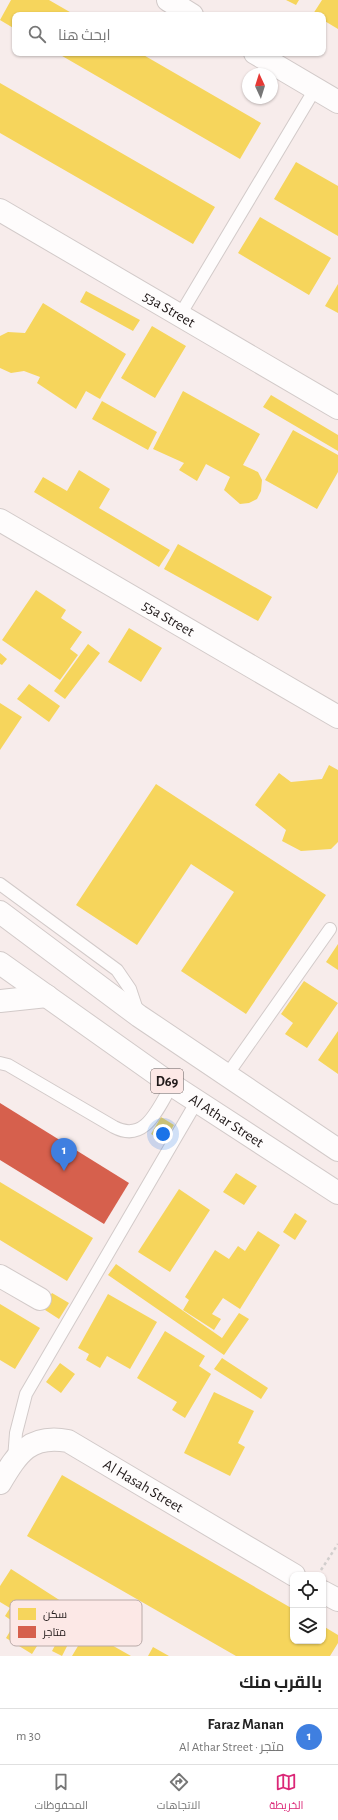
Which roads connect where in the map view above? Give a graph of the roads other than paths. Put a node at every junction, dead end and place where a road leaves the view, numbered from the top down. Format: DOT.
graph roads {
  1 [pos="168,0"];
  2 [pos="187,12"];
  3 [pos="260,56"];
  4 [pos="315,89"];
  5 [pos="338,102"];
  6 [pos="0,210"];
  7 [pos="180,315"];
  8 [pos="338,408"];
  9 [pos="0,520"];
  10 [pos="338,717"];
  11 [pos="0,884"];
  12 [pos="0,912"];
  13 [pos="330,929"];
  14 [pos="9,930"];
  15 [pos="0,963"];
  16 [pos="47,996"];
  17 [pos="0,1001"];
  18 [pos="139,1016"];
  19 [pos="0,1063"];
  20 [pos="227,1075"];
  21 [pos="172,1085"];
  22 [pos="197,1101"];
  23 [pos="337,1146"];
  24 [pos="338,1193"];
  25 [pos="0,1276"];
  26 [pos="40,1299"];
  27 [pos="14,1459"];
  28 [pos="0,1483"];
  29 [pos="290,1573"];
  30 [pos="326,1594"];
  31 [pos="338,1600"];
  1 -- 2 [label="street"];
  3 -- 4 [label="street"];
  4 -- 5 [label="street"];
  4 -- 7 [label="lane"];
  6 -- 7 [label="street, 53a Street"];
  7 -- 8 [label="street, 53a Street"];
  9 -- 10 [label="street, 55a Street"];
  11 -- 18 [label="lane"];
  12 -- 14 [label="street, D69"];
  13 -- 20 [label="lane"];
  14 -- 18 [label="street, D69"];
  15 -- 16 [label="street, Al Athar Street / D69"];
  16 -- 17 [label="street"];
  16 -- 21 [label="street, Al Athar Street / D69"];
  18 -- 20 [label="street, D69"];
  19 -- 21 [label="lane"];
  20 -- 23 [label="street, D69"];
  21 -- 22 [label="street, Al Athar Street / D69"];
  22 -- 24 [label="street, Al Athar Street / D69"];
  22 -- 27 [label="lane"];
  25 -- 26 [label="street"];
  27 -- 28 [label="street, Al Hasah Street"];
  27 -- 29 [label="street, Al Hasah Street"];
  30 -- 31 [label="street"];
}
